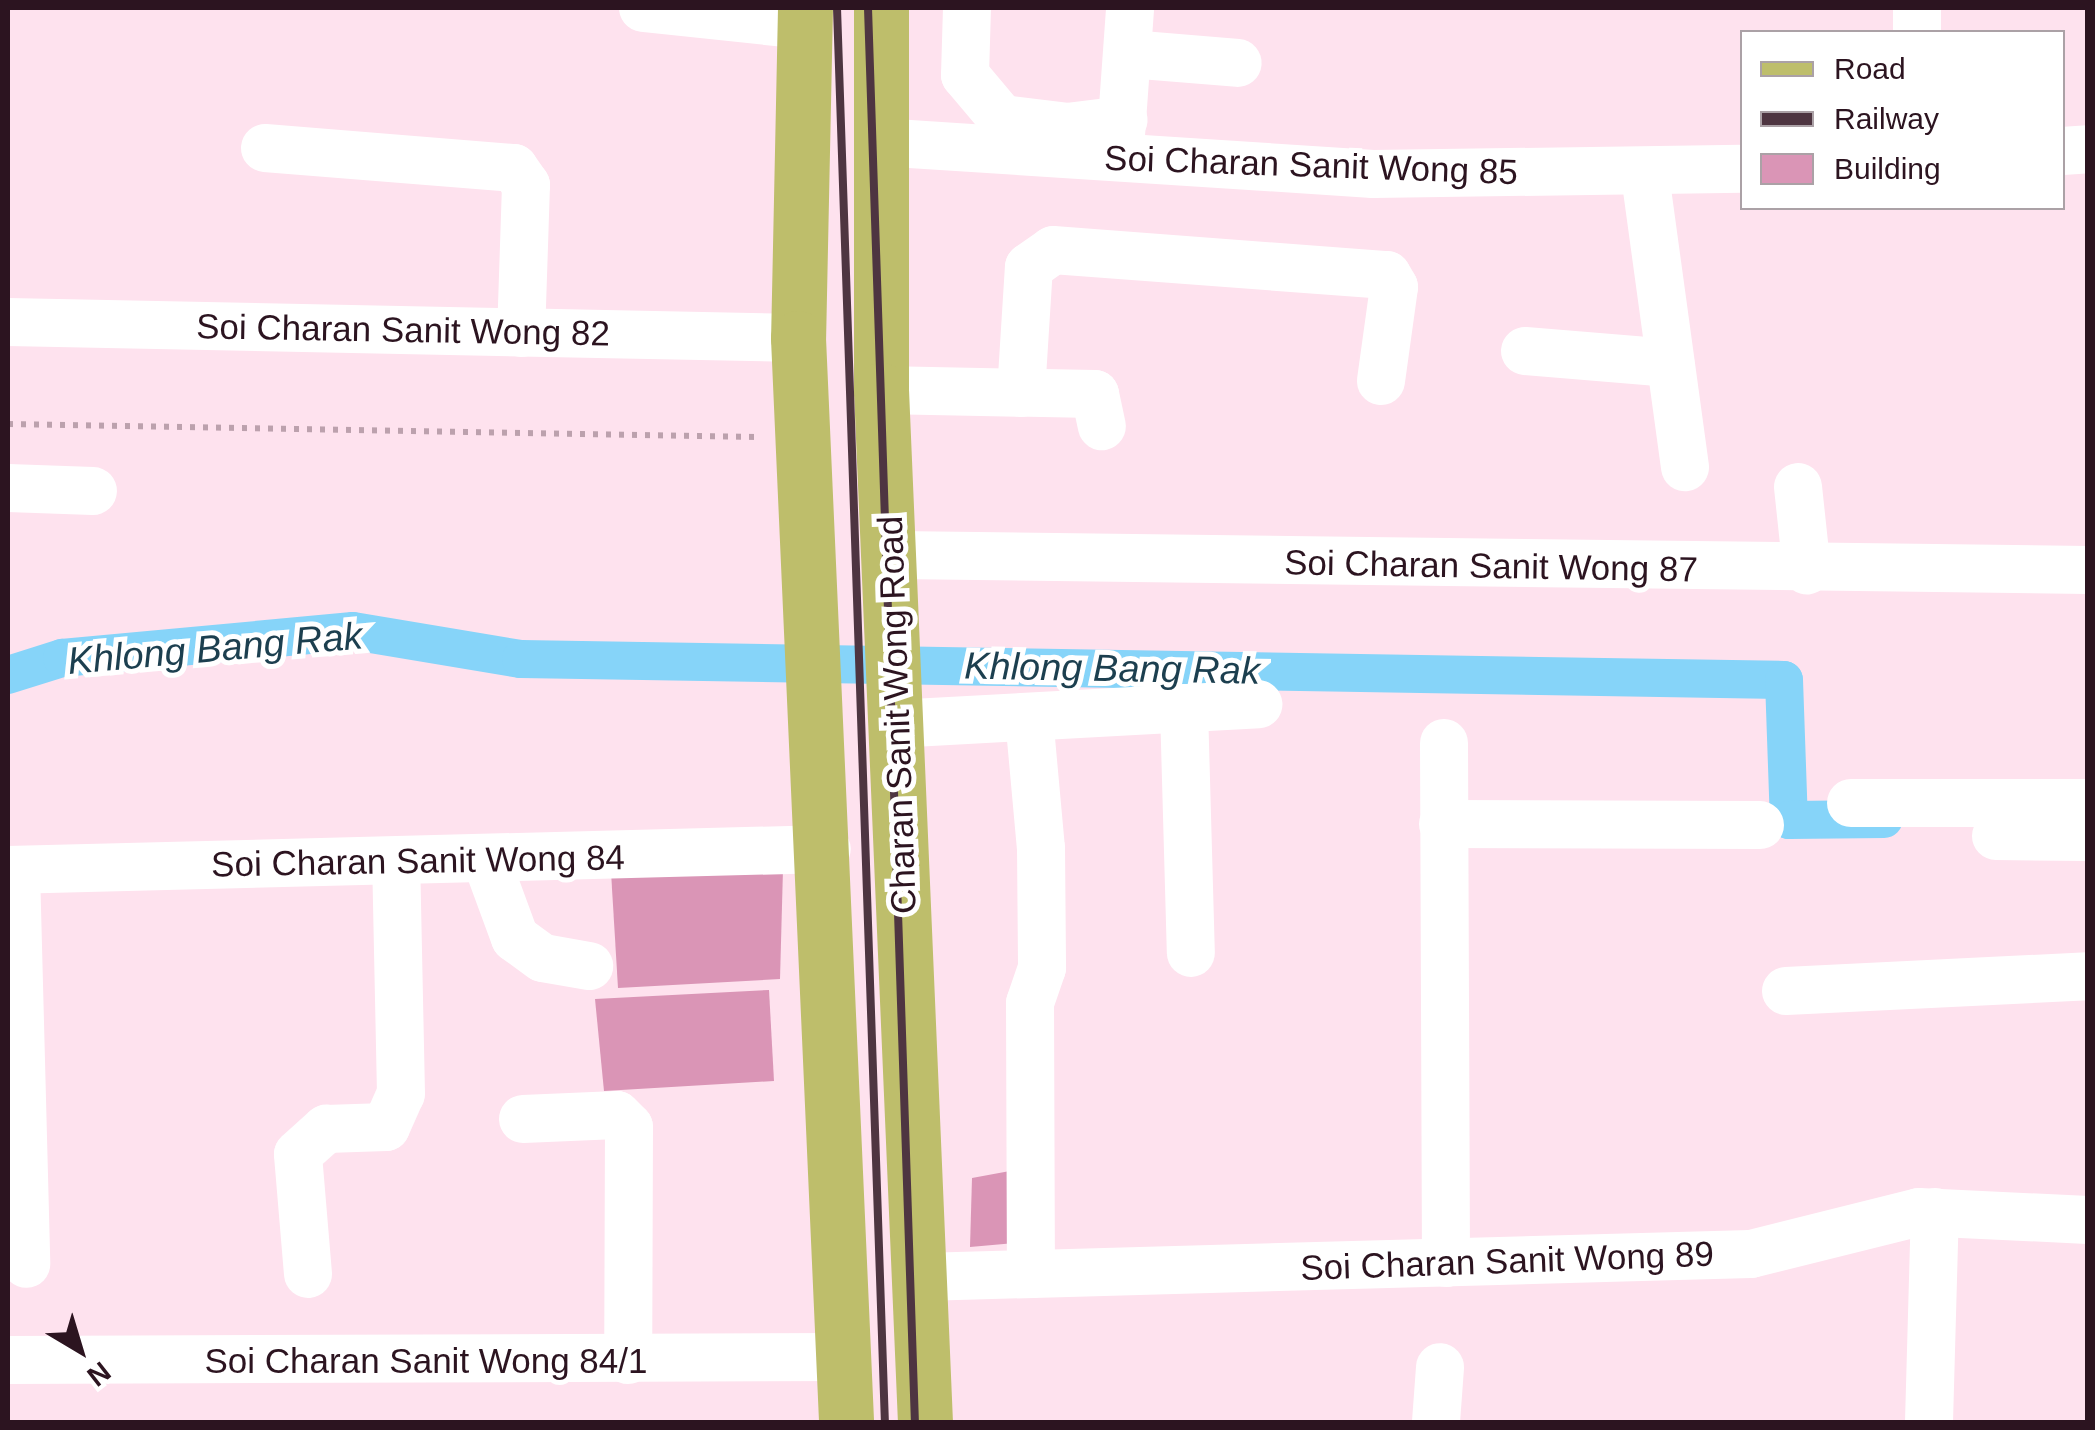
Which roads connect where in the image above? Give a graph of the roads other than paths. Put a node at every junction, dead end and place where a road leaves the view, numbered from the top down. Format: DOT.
graph roads {
  1 [pos="643,8"];
  2 [pos="880,8"];
  3 [pos="967,8"];
  4 [pos="1130,8"];
  5 [pos="805,16"];
  6 [pos="1129,54"];
  7 [pos="1238,63"];
  8 [pos="1122,138"];
  9 [pos="879,142"];
  10 [pos="265,148"];
  11 [pos="1740,169"];
  12 [pos="1645,175"];
  13 [pos="8,322"];
  14 [pos="521,333"];
  15 [pos="798,338"];
  16 [pos="1525,351"];
  17 [pos="1670,363"];
  18 [pos="1381,381"];
  19 [pos="882,390"];
  20 [pos="1021,393"];
  21 [pos="1102,426"];
  22 [pos="1684,467"];
  23 [pos="1798,486"];
  24 [pos="8,488"];
  25 [pos="94,491"];
  26 [pos="894,555"];
  27 [pos="1807,570"];
  28 [pos="2088,570"];
  29 [pos="1258,704"];
  30 [pos="1184,708"];
  31 [pos="1029,718"];
  32 [pos="894,724"];
  33 [pos="1444,743"];
  34 [pos="1851,803"];
  35 [pos="2088,803"];
  36 [pos="1442,824"];
  37 [pos="1760,825"];
  38 [pos="1892,834"];
  39 [pos="2088,837"];
  40 [pos="828,848"];
  41 [pos="396,862"];
  42 [pos="487,862"];
  43 [pos="12,870"];
  44 [pos="1191,952"];
  45 [pos="588,966"];
  46 [pos="2088,976"];
  47 [pos="1786,991"];
  48 [pos="523,1120"];
  49 [pos="1935,1212"];
  50 [pos="2088,1220"];
  51 [pos="1446,1262"];
  52 [pos="26,1264"];
  53 [pos="308,1274"];
  54 [pos="1031,1274"];
  55 [pos="922,1276"];
  56 [pos="845,1357"];
  57 [pos="8,1360"];
  58 [pos="628,1360"];
  59 [pos="1440,1367"];
  60 [pos="846,1422"];
  61 [pos="925,1422"];
  62 [pos="1436,1422"];
  63 [pos="1929,1422"];
  1 -- 5 [label="street"];
  2 -- 9 [label="main road, Charan Sanit Wong Road"];
  3 -- 8 [label="street"];
  4 -- 6 [label="street"];
  5 -- 15 [label="main road"];
  6 -- 7 [label="street"];
  6 -- 8 [label="street"];
  8 -- 9 [label="street, Soi Charan Sanit Wong 85"];
  8 -- 12 [label="street, Soi Charan Sanit Wong 85"];
  9 -- 19 [label="main road, Charan Sanit Wong Road"];
  10 -- 14 [label="street"];
  11 -- 12 [label="street, Soi Charan Sanit Wong 85"];
  12 -- 17 [label="street"];
  13 -- 14 [label="street, Soi Charan Sanit Wong 82"];
  14 -- 15 [label="street, Soi Charan Sanit Wong 82"];
  15 -- 40 [label="main road"];
  16 -- 17 [label="street"];
  17 -- 22 [label="street"];
  18 -- 20 [label="street"];
  19 -- 20 [label="street"];
  19 -- 26 [label="main road, Charan Sanit Wong Road"];
  20 -- 21 [label="street"];
  23 -- 27 [label="street"];
  24 -- 25 [label="street"];
  26 -- 27 [label="street, Soi Charan Sanit Wong 87"];
  26 -- 32 [label="main road, Charan Sanit Wong Road"];
  27 -- 28 [label="street, Soi Charan Sanit Wong 87"];
  29 -- 30 [label="street"];
  30 -- 31 [label="street"];
  30 -- 44 [label="street"];
  31 -- 32 [label="street"];
  31 -- 54 [label="street"];
  32 -- 55 [label="main road, Charan Sanit Wong Road"];
  33 -- 36 [label="street"];
  34 -- 35 [label="street"];
  36 -- 37 [label="street"];
  36 -- 51 [label="street"];
  38 -- 39 [label="street"];
  40 -- 42 [label="street, Soi Charan Sanit Wong 84"];
  40 -- 56 [label="main road"];
  41 -- 42 [label="street, Soi Charan Sanit Wong 84"];
  41 -- 43 [label="street, Soi Charan Sanit Wong 84"];
  41 -- 53 [label="street"];
  42 -- 45 [label="street"];
  43 -- 52 [label="street"];
  46 -- 47 [label="street"];
  48 -- 58 [label="street"];
  49 -- 50 [label="street, Soi Charan Sanit Wong 89"];
  49 -- 51 [label="street, Soi Charan Sanit Wong 89"];
  49 -- 63 [label="street"];
  51 -- 54 [label="street, Soi Charan Sanit Wong 89"];
  54 -- 55 [label="street, Soi Charan Sanit Wong 89"];
  55 -- 61 [label="main road, Charan Sanit Wong Road"];
  56 -- 58 [label="street, Soi Charan Sanit Wong 84/1"];
  56 -- 60 [label="main road"];
  57 -- 58 [label="street, Soi Charan Sanit Wong 84/1"];
  59 -- 62 [label="street"];
}
